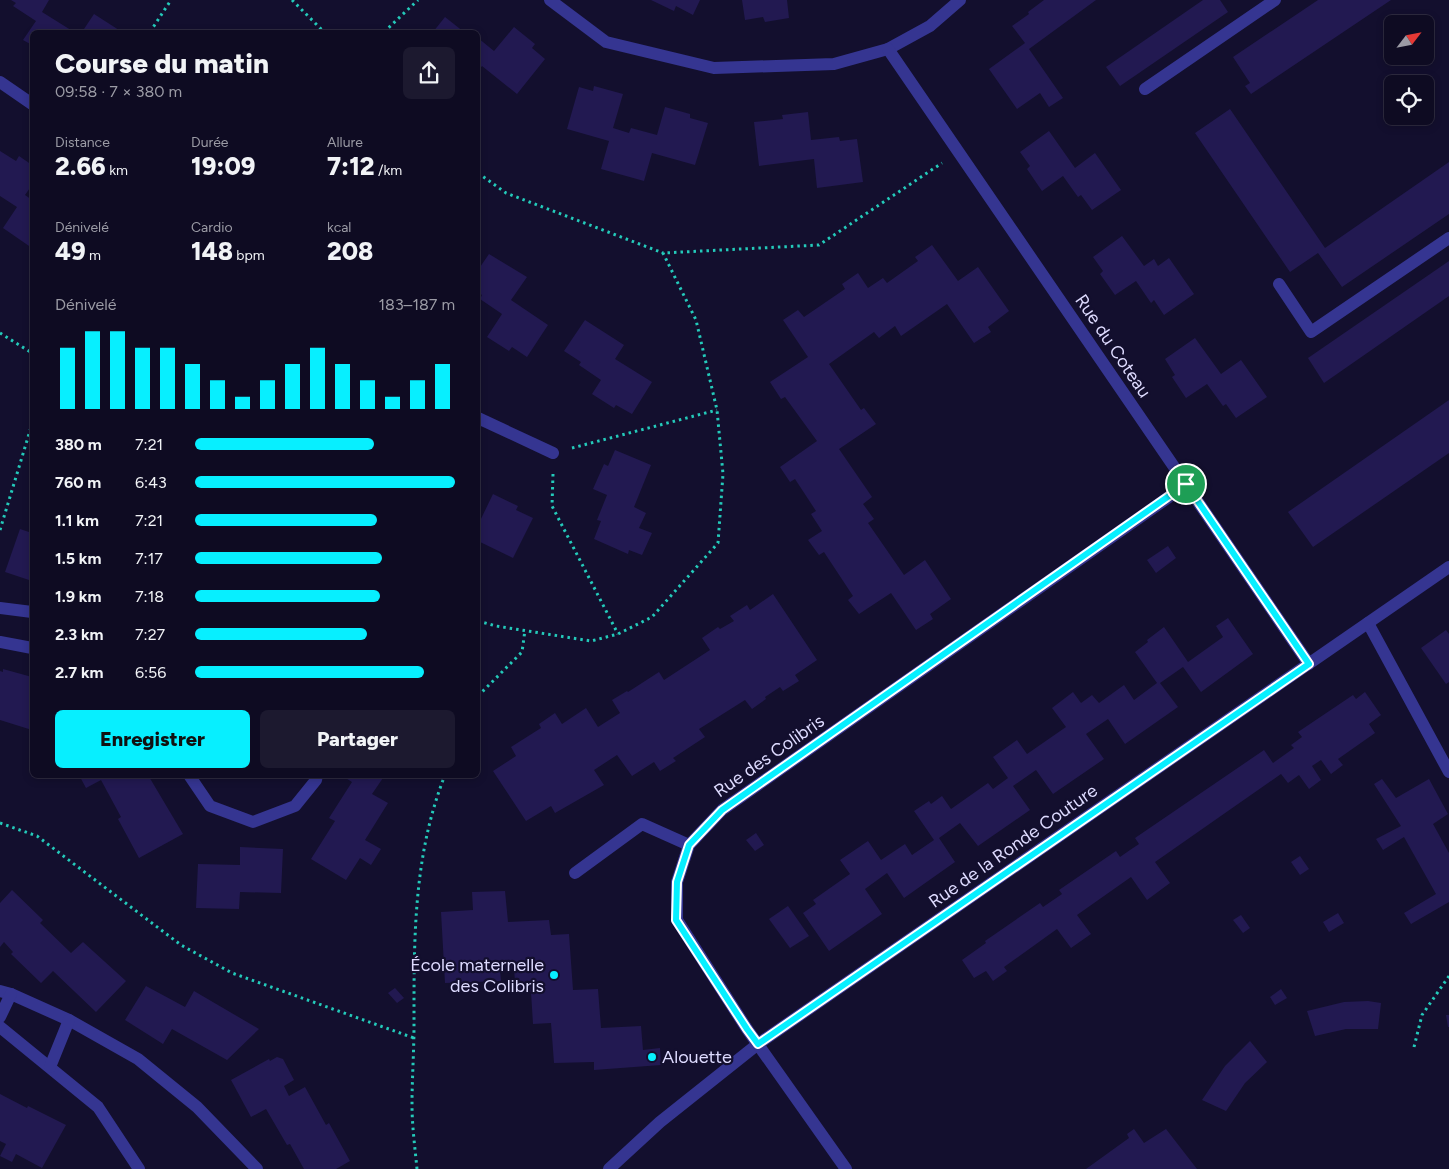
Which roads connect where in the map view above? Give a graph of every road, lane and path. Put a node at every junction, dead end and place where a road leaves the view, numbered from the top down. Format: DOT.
graph roads {
  1 [pos="171,0"];
  2 [pos="292,0"];
  3 [pos="418,0"];
  4 [pos="550,0"];
  5 [pos="960,0"];
  6 [pos="1275,0"];
  7 [pos="151,30"];
  8 [pos="322,30"];
  9 [pos="386,30"];
  10 [pos="888,49"];
  11 [pos="0,82"];
  12 [pos="1145,89"];
  13 [pos="30,103"];
  14 [pos="959,152"];
  15 [pos="480,174"];
  16 [pos="1449,238"];
  17 [pos="663,253"];
  18 [pos="1279,284"];
  19 [pos="0,333"];
  20 [pos="30,352"];
  21 [pos="717,410"];
  22 [pos="480,419"];
  23 [pos="30,431"];
  24 [pos="554,452"];
  25 [pos="1186,484"];
  26 [pos="0,530"];
  27 [pos="1449,567"];
  28 [pos="0,608"];
  29 [pos="30,612"];
  30 [pos="480,621"];
  31 [pos="1368,623"];
  32 [pos="525,630"];
  33 [pos="618,634"];
  34 [pos="0,642"];
  35 [pos="30,648"];
  36 [pos="1309,664"];
  37 [pos="480,694"];
  38 [pos="1449,772"];
  39 [pos="191,778"];
  40 [pos="316,778"];
  41 [pos="444,778"];
  42 [pos="0,823"];
  43 [pos="689,845"];
  44 [pos="575,873"];
  45 [pos="1449,976"];
  46 [pos="5,992"];
  47 [pos="0,1017"];
  48 [pos="69,1020"];
  49 [pos="0,1027"];
  50 [pos="414,1038"];
  51 [pos="758,1044"];
  52 [pos="1414,1047"];
  53 [pos="50,1067"];
  54 [pos="139,1169"];
  55 [pos="257,1169"];
  56 [pos="416,1169"];
  57 [pos="609,1169"];
  58 [pos="846,1169"];
  1 -- 7 [label="path"];
  2 -- 8 [label="path"];
  3 -- 9 [label="path"];
  4 -- 10 [label="street"];
  5 -- 10 [label="street"];
  6 -- 12 [label="street"];
  10 -- 14 [label="street, Rue du Coteau"];
  11 -- 13 [label="street"];
  14 -- 17 [label="path"];
  14 -- 25 [label="street, Rue du Coteau"];
  15 -- 17 [label="path"];
  16 -- 18 [label="street"];
  17 -- 21 [label="path"];
  19 -- 20 [label="path"];
  21 -- 24 [label="path"];
  21 -- 33 [label="path"];
  22 -- 24 [label="street"];
  23 -- 26 [label="path"];
  24 -- 33 [label="path"];
  25 -- 36 [label="street, Rue du Coteau"];
  25 -- 43 [label="street, Rue des Colibris"];
  27 -- 31 [label="street, Rue de la Ronde Couture"];
  28 -- 29 [label="street"];
  30 -- 32 [label="path"];
  31 -- 36 [label="street, Rue de la Ronde Couture"];
  31 -- 38 [label="street"];
  32 -- 33 [label="path"];
  32 -- 37 [label="path"];
  34 -- 35 [label="street"];
  36 -- 51 [label="street, Rue de la Ronde Couture"];
  39 -- 40 [label="street"];
  41 -- 50 [label="path"];
  42 -- 50 [label="path"];
  43 -- 44 [label="street"];
  43 -- 51 [label="street, Rue des Colibris"];
  45 -- 52 [label="path"];
  46 -- 47 [label="street"];
  46 -- 48 [label="street"];
  48 -- 53 [label="street"];
  48 -- 55 [label="street"];
  49 -- 53 [label="street"];
  50 -- 56 [label="path"];
  51 -- 57 [label="street, Rue de la Ronde Couture"];
  51 -- 58 [label="street, Rue des Colibris"];
  53 -- 54 [label="street"];
}
